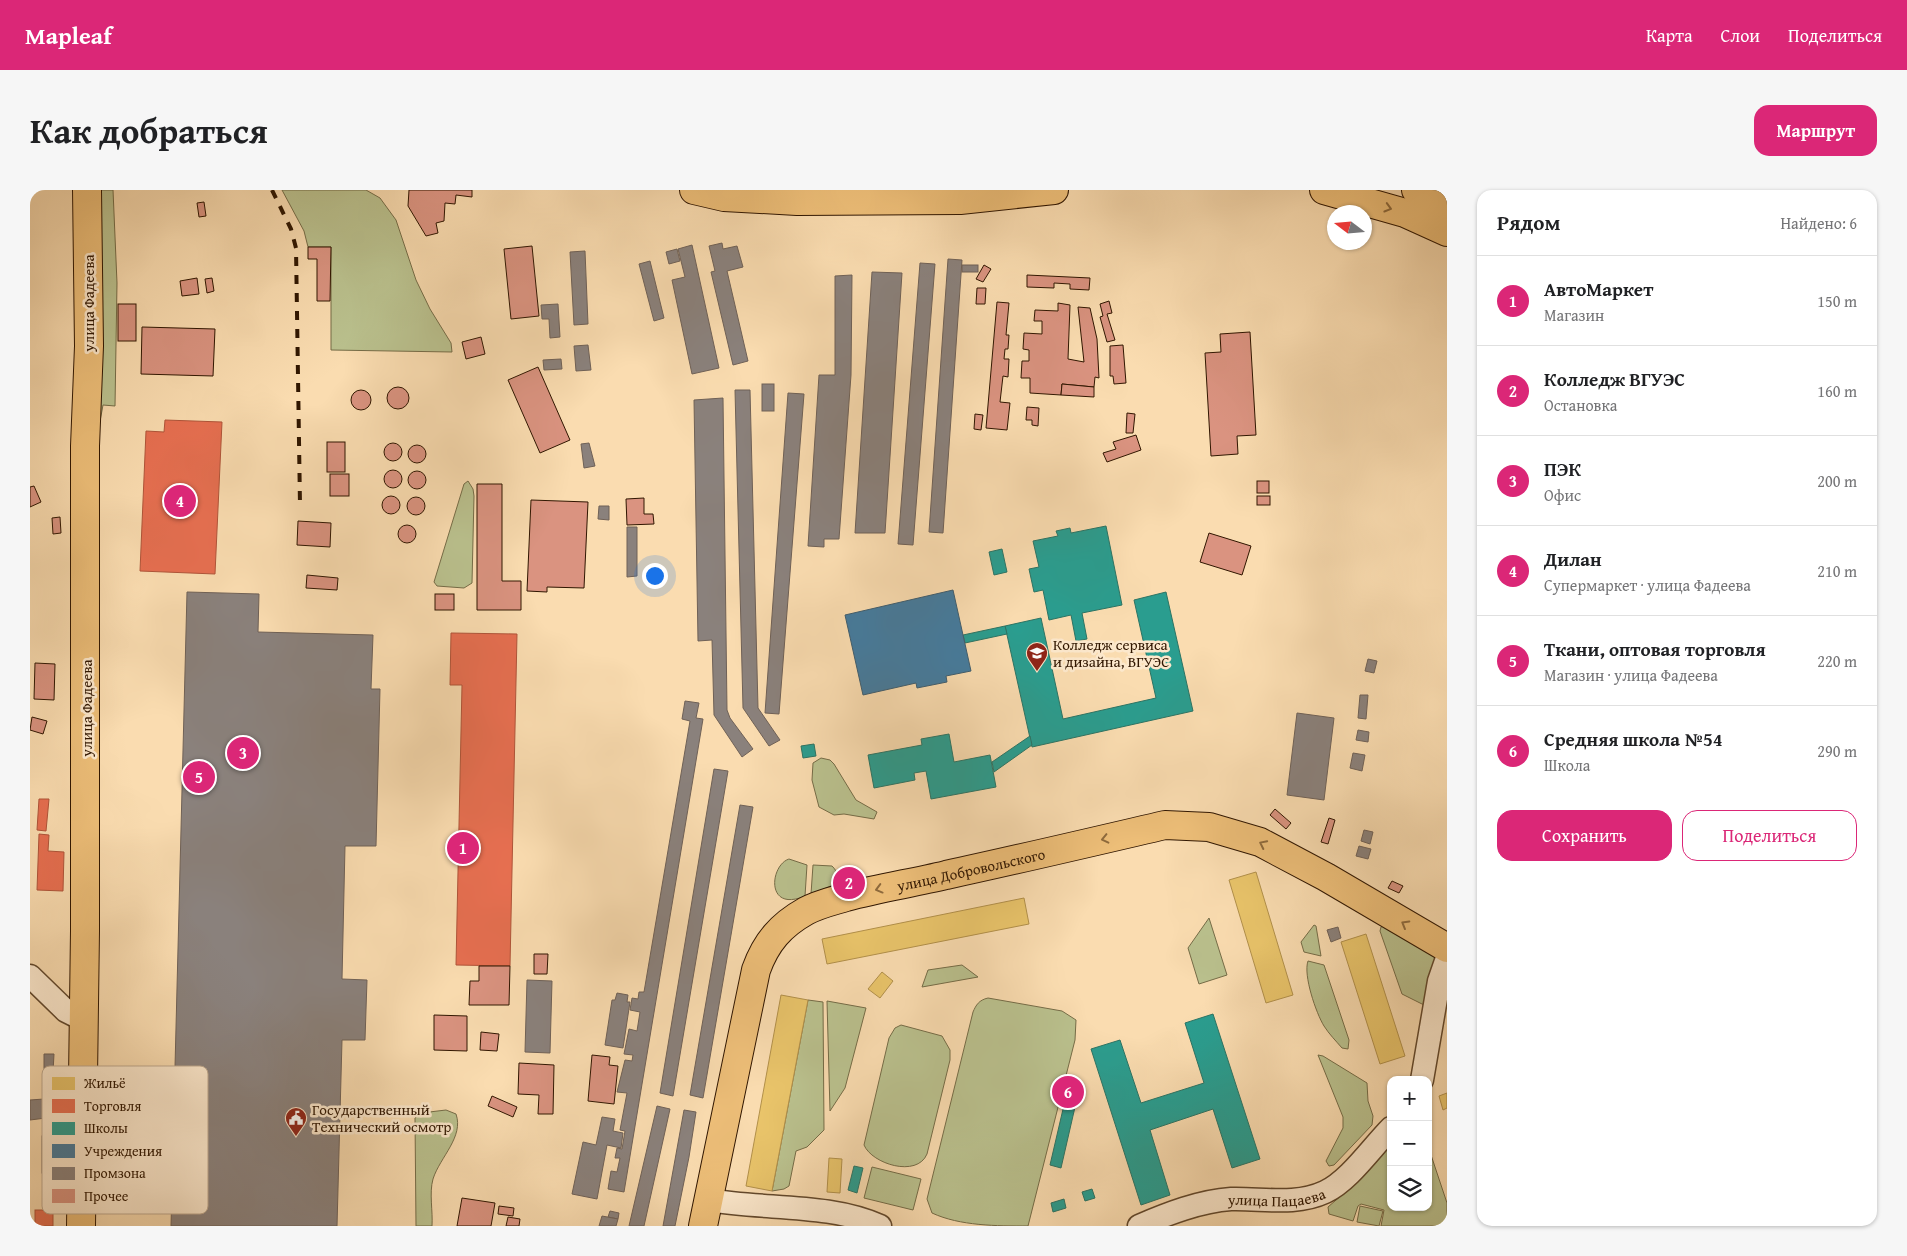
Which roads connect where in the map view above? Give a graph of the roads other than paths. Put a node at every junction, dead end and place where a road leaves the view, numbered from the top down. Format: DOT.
graph roads {
  1 [pos="87,190"];
  2 [pos="694,190"];
  3 [pos="1054,190"];
  4 [pos="1324,190"];
  5 [pos="1416,190"];
  6 [pos="1447,204"];
  7 [pos="1447,232"];
  8 [pos="1447,948"];
  9 [pos="1447,958"];
  10 [pos="30,976"];
  11 [pos="84,1020"];
  12 [pos="83,1066"];
  13 [pos="1423,1076"];
  14 [pos="1387,1132"];
  15 [pos="706,1213"];
  16 [pos="880,1226"];
  17 [pos="1139,1226"];
  1 -- 11 [label="main road, улица Фадеева"];
  2 -- 3 [label="main road"];
  4 -- 7 [label="main road, one-way"];
  5 -- 6 [label="main road"];
  8 -- 15 [label="main road, улица Добровольского, one-way"];
  9 -- 13 [label="street"];
  10 -- 11 [label="street"];
  11 -- 12 [label="main road, улица Фадеева"];
  14 -- 17 [label="street, улица Пацаева"];
  15 -- 16 [label="street"];
}
